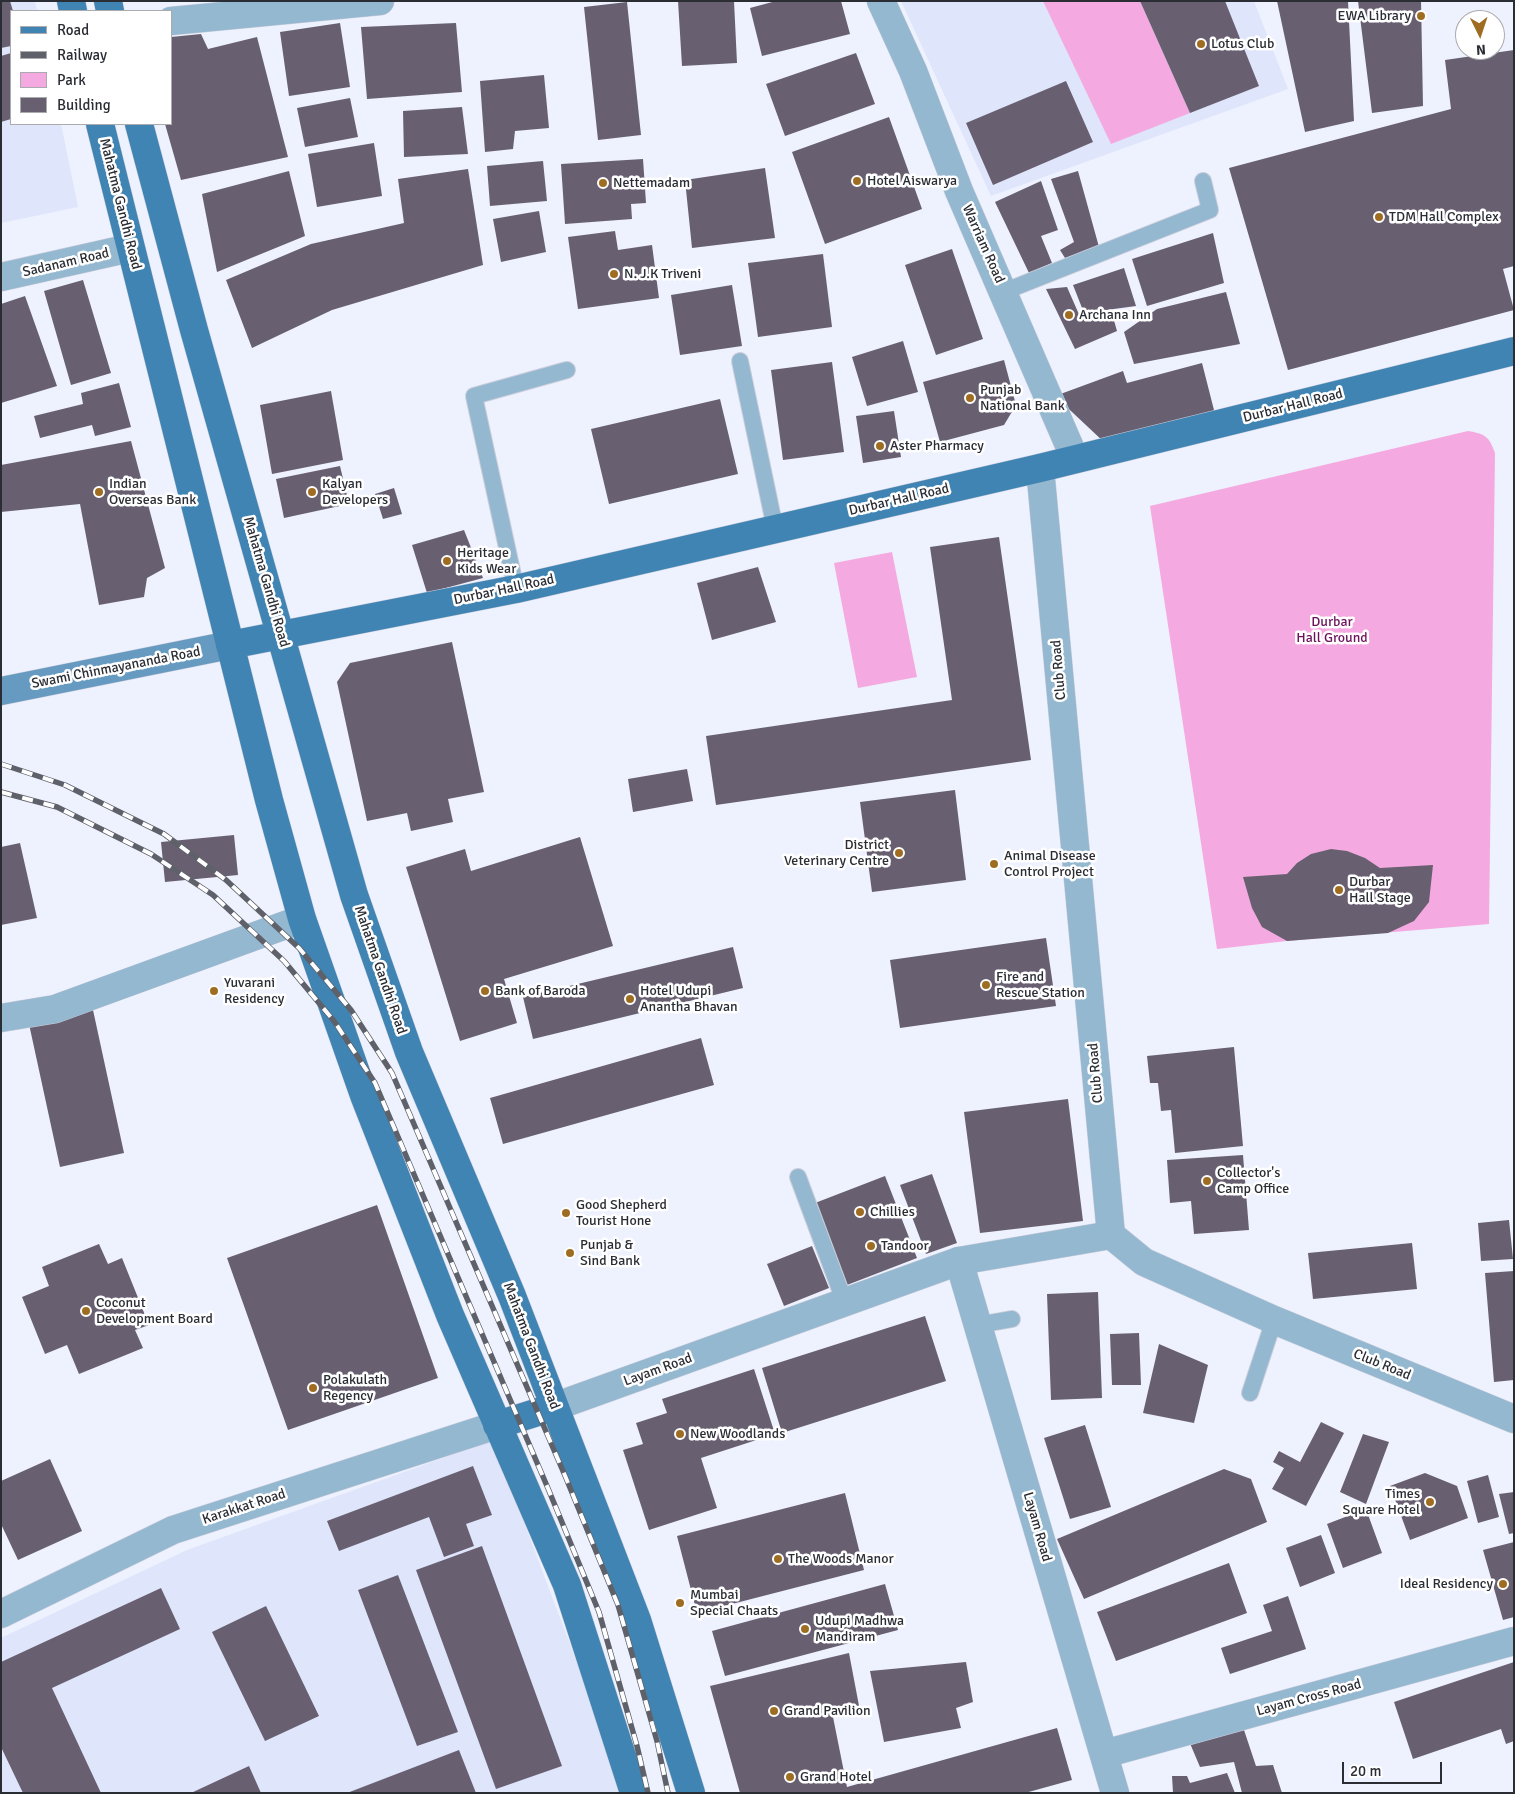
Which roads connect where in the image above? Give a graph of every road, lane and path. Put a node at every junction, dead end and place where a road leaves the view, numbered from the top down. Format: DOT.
graph roads {
  1 [pos="380,1"];
  2 [pos="880,1"];
  3 [pos="172,21"];
  4 [pos="100,125"];
  5 [pos="139,125"];
  6 [pos="1204,181"];
  7 [pos="130,248"];
  8 [pos="1,277"];
  9 [pos="1003,292"];
  10 [pos="1514,351"];
  11 [pos="740,361"];
  12 [pos="567,370"];
  13 [pos="1075,459"];
  14 [pos="1040,468"];
  15 [pos="775,528"];
  16 [pos="516,589"];
  17 [pos="281,636"];
  18 [pos="230,645"];
  19 [pos="1,691"];
  20 [pos="302,919"];
  21 [pos="1,1018"];
  22 [pos="798,1177"];
  23 [pos="1111,1235"];
  24 [pos="959,1261"];
  25 [pos="844,1303"];
  26 [pos="1012,1319"];
  27 [pos="1274,1320"];
  28 [pos="978,1325"];
  29 [pos="1250,1393"];
  30 [pos="554,1407"];
  31 [pos="1514,1419"];
  32 [pos="497,1425"];
  33 [pos="1,1614"];
  34 [pos="1514,1641"];
  35 [pos="1104,1754"];
  36 [pos="634,1793"];
  37 [pos="691,1793"];
  38 [pos="1114,1793"];
  1 -- 3 [label="street"];
  2 -- 9 [label="street, Warriam Road"];
  4 -- 7 [label="main road, Mahatma Gandhi Road"];
  5 -- 17 [label="main road, Mahatma Gandhi Road"];
  6 -- 9 [label="lane"];
  7 -- 8 [label="street, Sadanam Road"];
  7 -- 18 [label="main road, Mahatma Gandhi Road"];
  9 -- 13 [label="street, Warriam Road"];
  10 -- 13 [label="main road, Durbar Hall Road"];
  11 -- 15 [label="lane"];
  12 -- 16 [label="lane"];
  13 -- 14 [label="main road, Durbar Hall Road"];
  14 -- 15 [label="main road, Durbar Hall Road"];
  14 -- 23 [label="street, Club Road"];
  15 -- 16 [label="main road, Durbar Hall Road"];
  16 -- 17 [label="main road, Durbar Hall Road"];
  17 -- 18 [label="main road, Durbar Hall Road"];
  17 -- 30 [label="main road, Mahatma Gandhi Road"];
  18 -- 19 [label="main road, Swami Chinmayananda Road"];
  18 -- 20 [label="main road, Mahatma Gandhi Road"];
  20 -- 21 [label="street"];
  20 -- 32 [label="main road, Mahatma Gandhi Road"];
  22 -- 25 [label="lane"];
  23 -- 24 [label="street, Layam Road"];
  23 -- 27 [label="street, Club Road"];
  24 -- 25 [label="street, Layam Road"];
  24 -- 28 [label="street, Layam Road"];
  25 -- 30 [label="street, Layam Road"];
  26 -- 28 [label="lane"];
  27 -- 29 [label="lane"];
  27 -- 31 [label="street, Club Road"];
  28 -- 35 [label="street, Layam Road"];
  30 -- 32 [label="main road"];
  30 -- 37 [label="main road, Mahatma Gandhi Road"];
  32 -- 33 [label="street, Karakkat Road"];
  32 -- 36 [label="main road, Mahatma Gandhi Road"];
  34 -- 35 [label="street, Layam Cross Road"];
  35 -- 38 [label="street, Layam Road"];
}
